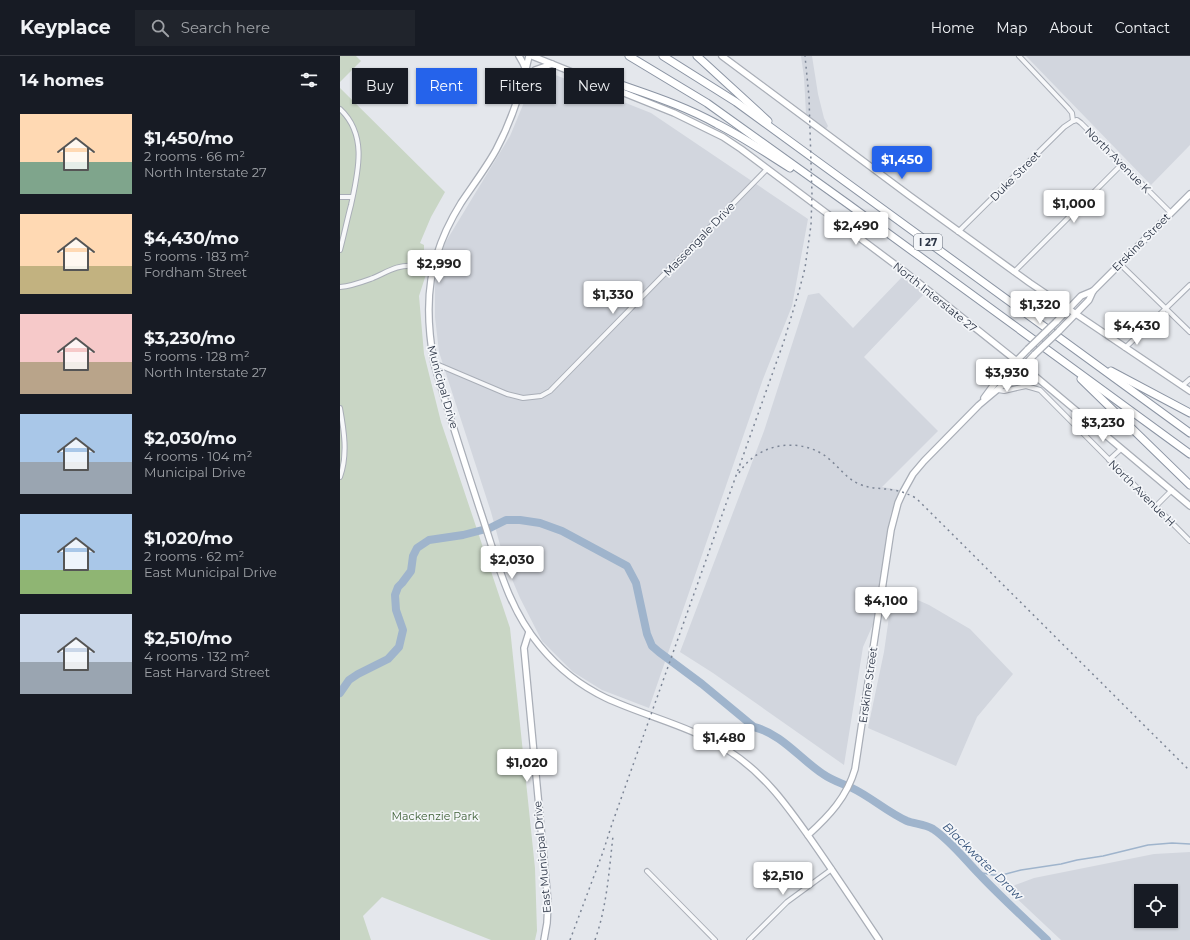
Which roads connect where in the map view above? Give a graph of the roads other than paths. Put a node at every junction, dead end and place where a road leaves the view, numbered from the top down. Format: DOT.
graph roads {
  1 [pos="518,56"];
  2 [pos="531,56"];
  3 [pos="629,56"];
  4 [pos="663,56"];
  5 [pos="697,56"];
  6 [pos="722,56"];
  7 [pos="1019,56"];
  8 [pos="552,64"];
  9 [pos="525,68"];
  10 [pos="527,68"];
  11 [pos="541,68"];
  12 [pos="564,69"];
  13 [pos="624,86"];
  14 [pos="624,93"];
  15 [pos="516,104"];
  16 [pos="340,109"];
  17 [pos="1073,121"];
  18 [pos="780,134"];
  19 [pos="1122,164"];
  20 [pos="767,169"];
  21 [pos="1190,194"];
  22 [pos="340,197"];
  23 [pos="352,197"];
  24 [pos="845,202"];
  25 [pos="1171,213"];
  26 [pos="958,232"];
  27 [pos="340,250"];
  28 [pos="1120,264"];
  29 [pos="433,270"];
  30 [pos="1014,272"];
  31 [pos="1190,285"];
  32 [pos="340,287"];
  33 [pos="1093,291"];
  34 [pos="1166,309"];
  35 [pos="1067,310"];
  36 [pos="1075,314"];
  37 [pos="1190,332"];
  38 [pos="1124,348"];
  39 [pos="1051,352"];
  40 [pos="1091,360"];
  41 [pos="1016,361"];
  42 [pos="434,363"];
  43 [pos="1023,366"];
  44 [pos="1190,379"];
  45 [pos="1182,386"];
  46 [pos="998,390"];
  47 [pos="1190,391"];
  48 [pos="979,405"];
  49 [pos="340,408"];
  50 [pos="1190,413"];
  51 [pos="1190,433"];
  52 [pos="1121,449"];
  53 [pos="1190,454"];
  54 [pos="1109,460"];
  55 [pos="340,477"];
  56 [pos="1190,485"];
  57 [pos="1172,490"];
  58 [pos="1155,506"];
  59 [pos="1190,506"];
  60 [pos="1190,541"];
  61 [pos="529,632"];
  62 [pos="808,835"];
  63 [pos="832,869"];
  64 [pos="647,871"];
  65 [pos="544,940"];
  66 [pos="715,940"];
  67 [pos="749,940"];
  68 [pos="879,940"];
  1 -- 9 [label="street"];
  2 -- 8 [label="street, North Interstate 27"];
  2 -- 10 [label="street, Municipal Drive"];
  3 -- 24 [label="highway, I 27"];
  4 -- 18 [label="highway, I 27"];
  5 -- 18 [label="highway"];
  6 -- 26 [label="street"];
  7 -- 17 [label="street, North Avenue K"];
  8 -- 11 [label="street"];
  8 -- 12 [label="street, North Interstate 27"];
  13 -- 24 [label="highway"];
  14 -- 20 [label="street, North Interstate 27"];
  15 -- 29 [label="street, Municipal Drive"];
  16 -- 23 [label="street"];
  17 -- 19 [label="street, North Avenue K"];
  17 -- 26 [label="street, Duke Street"];
  18 -- 40 [label="highway, I 27"];
  19 -- 25 [label="street, North Avenue K"];
  19 -- 30 [label="street"];
  20 -- 41 [label="street, North Interstate 27"];
  20 -- 42 [label="street, Massengale Drive"];
  21 -- 25 [label="street, Erskine Street"];
  22 -- 23 [label="street"];
  23 -- 27 [label="street"];
  24 -- 39 [label="highway, I 27"];
  25 -- 28 [label="street, Erskine Street"];
  26 -- 30 [label="street"];
  28 -- 33 [label="street, Erskine Street"];
  28 -- 34 [label="street"];
  29 -- 32 [label="street"];
  29 -- 42 [label="street, Municipal Drive"];
  30 -- 35 [label="street"];
  31 -- 34 [label="street"];
  33 -- 35 [label="street, Erskine Street"];
  33 -- 36 [label="street, Erskine Street"];
  34 -- 37 [label="street"];
  34 -- 38 [label="street"];
  35 -- 36 [label="street"];
  35 -- 41 [label="street, Erskine Street, bridge"];
  36 -- 38 [label="street"];
  36 -- 43 [label="street, Erskine Street, bridge"];
  38 -- 45 [label="street"];
  39 -- 53 [label="highway, I 27"];
  39 -- 56 [label="highway"];
  40 -- 50 [label="highway"];
  40 -- 51 [label="highway, I 27"];
  41 -- 43 [label="street, North Interstate 27"];
  41 -- 48 [label="street, Erskine Street"];
  42 -- 61 [label="street, Municipal Drive"];
  43 -- 46 [label="street, Erskine Street"];
  43 -- 52 [label="street, North Interstate 27"];
  44 -- 45 [label="street"];
  45 -- 47 [label="street"];
  46 -- 48 [label="street, Erskine Street"];
  46 -- 54 [label="street, North Avenue H"];
  48 -- 62 [label="street, Erskine Street"];
  49 -- 55 [label="street"];
  52 -- 54 [label="street"];
  52 -- 57 [label="street, North Interstate 27"];
  54 -- 58 [label="street, North Avenue H"];
  57 -- 58 [label="street"];
  57 -- 59 [label="street, North Interstate 27"];
  58 -- 60 [label="street, North Avenue H"];
  61 -- 62 [label="street, Municipal Drive"];
  61 -- 65 [label="street, East Municipal Drive"];
  62 -- 63 [label="street, Municipal Drive"];
  63 -- 67 [label="street"];
  63 -- 68 [label="street, Municipal Drive"];
  64 -- 66 [label="street"];
}
